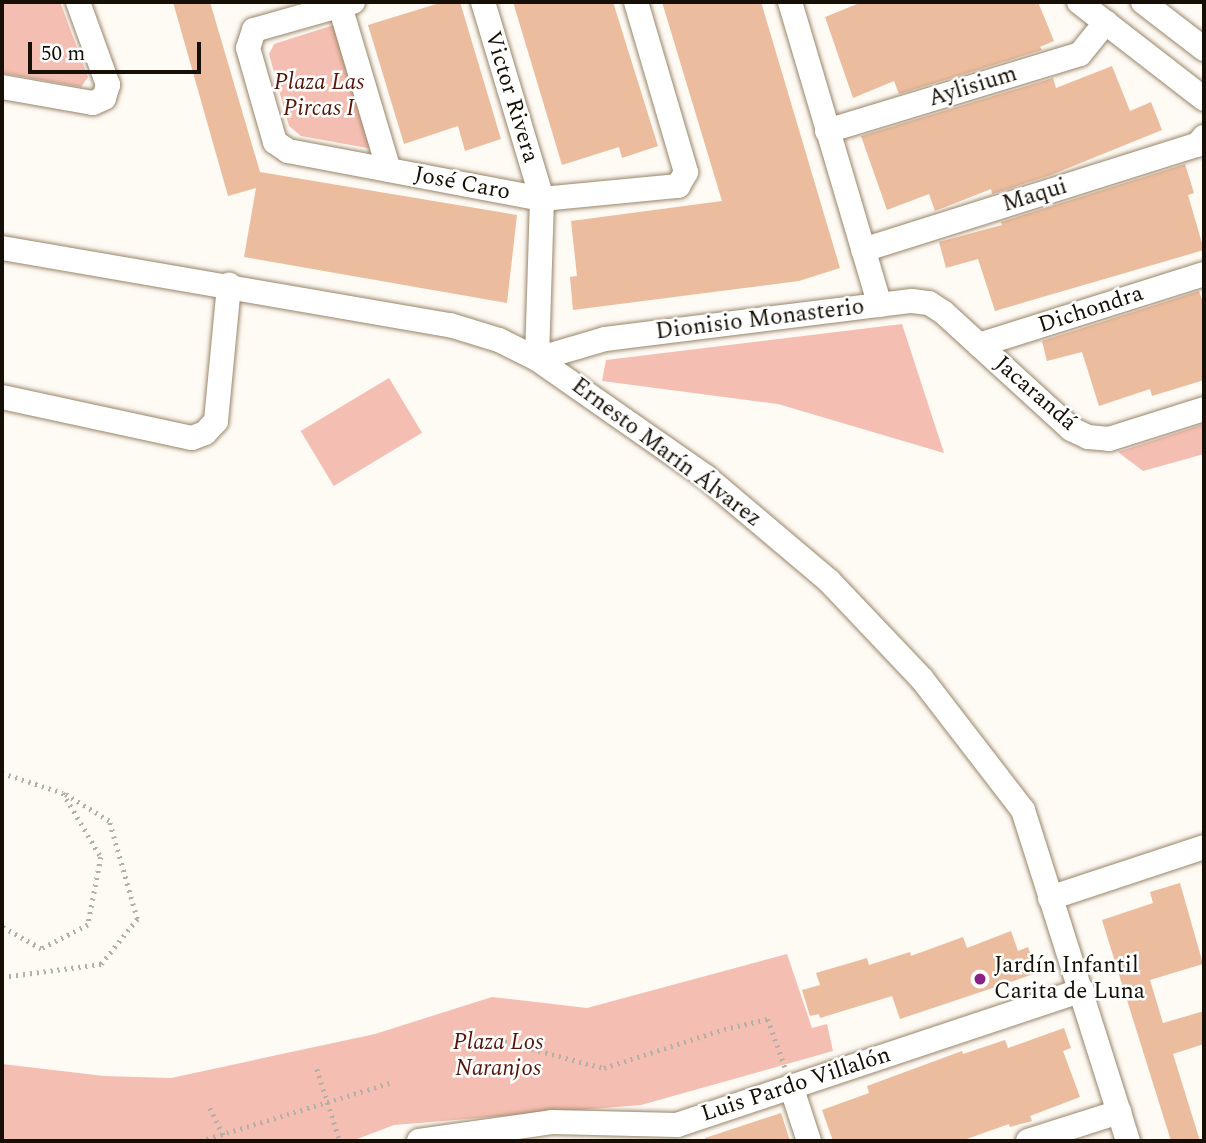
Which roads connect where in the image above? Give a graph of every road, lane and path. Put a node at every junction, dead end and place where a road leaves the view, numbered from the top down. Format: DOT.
graph roads {
  1 [pos="78,2"];
  2 [pos="482,2"];
  3 [pos="636,2"];
  4 [pos="1079,2"];
  5 [pos="1143,2"];
  6 [pos="793,3"];
  7 [pos="346,4"];
  8 [pos="1106,22"];
  9 [pos="1203,44"];
  10 [pos="2,87"];
  11 [pos="1204,99"];
  12 [pos="827,131"];
  13 [pos="1204,137"];
  14 [pos="389,170"];
  15 [pos="542,199"];
  16 [pos="2,248"];
  17 [pos="863,250"];
  18 [pos="1204,274"];
  19 [pos="229,285"];
  20 [pos="880,305"];
  21 [pos="979,345"];
  22 [pos="537,359"];
  23 [pos="2,397"];
  24 [pos="1204,410"];
  25 [pos="2,773"];
  26 [pos="63,793"];
  27 [pos="1204,847"];
  28 [pos="1050,898"];
  29 [pos="2,928"];
  30 [pos="2,977"];
  31 [pos="1082,990"];
  32 [pos="498,1040"];
  33 [pos="317,1069"];
  34 [pos="393,1082"];
  35 [pos="791,1086"];
  36 [pos="328,1101"];
  37 [pos="210,1108"];
  38 [pos="1119,1112"];
  39 [pos="555,1132"];
  40 [pos="680,1133"];
  41 [pos="222,1135"];
  42 [pos="200,1141"];
  43 [pos="226,1141"];
  44 [pos="340,1141"];
  45 [pos="419,1141"];
  46 [pos="809,1141"];
  47 [pos="1028,1141"];
  48 [pos="1128,1141"];
  1 -- 10 [label="street"];
  2 -- 15 [label="street, Victor Rivera"];
  3 -- 15 [label="street, José Caro"];
  4 -- 8 [label="street"];
  5 -- 9 [label="street"];
  6 -- 12 [label="street, Dionisio Monasterio"];
  7 -- 14 [label="street"];
  7 -- 14 [label="street, José Caro"];
  8 -- 11 [label="street"];
  8 -- 12 [label="street, Aylisium"];
  12 -- 17 [label="street, Dionisio Monasterio"];
  13 -- 17 [label="street, Maqui"];
  14 -- 15 [label="street, José Caro"];
  15 -- 22 [label="street, Victor Rivera"];
  16 -- 19 [label="street, Ernesto Marín Álvarez"];
  17 -- 20 [label="street, Dionisio Monasterio"];
  18 -- 21 [label="street, Dichondra"];
  19 -- 22 [label="street, Ernesto Marín Álvarez"];
  19 -- 23 [label="street"];
  20 -- 21 [label="street, Jacarandá"];
  20 -- 22 [label="street, Dionisio Monasterio"];
  21 -- 24 [label="street, Jacarandá"];
  22 -- 28 [label="street, Ernesto Marín Álvarez"];
  25 -- 26 [label="path"];
  26 -- 29 [label="path"];
  26 -- 30 [label="path"];
  27 -- 28 [label="street"];
  28 -- 31 [label="street, Ernesto Marín Álvarez"];
  31 -- 35 [label="street, Luis Pardo Villalón"];
  31 -- 38 [label="street, Ernesto Marín Álvarez"];
  32 -- 35 [label="path"];
  33 -- 36 [label="path"];
  34 -- 36 [label="path"];
  35 -- 40 [label="street, Luis Pardo Villalón"];
  35 -- 46 [label="street"];
  36 -- 41 [label="path"];
  36 -- 44 [label="path"];
  37 -- 41 [label="path"];
  38 -- 47 [label="street"];
  38 -- 48 [label="street, Ernesto Marín Álvarez"];
  39 -- 40 [label="street, Luis Pardo Villalón"];
  39 -- 45 [label="street, Luis Pardo Villalón"];
  41 -- 42 [label="path"];
  41 -- 43 [label="path"];
}
